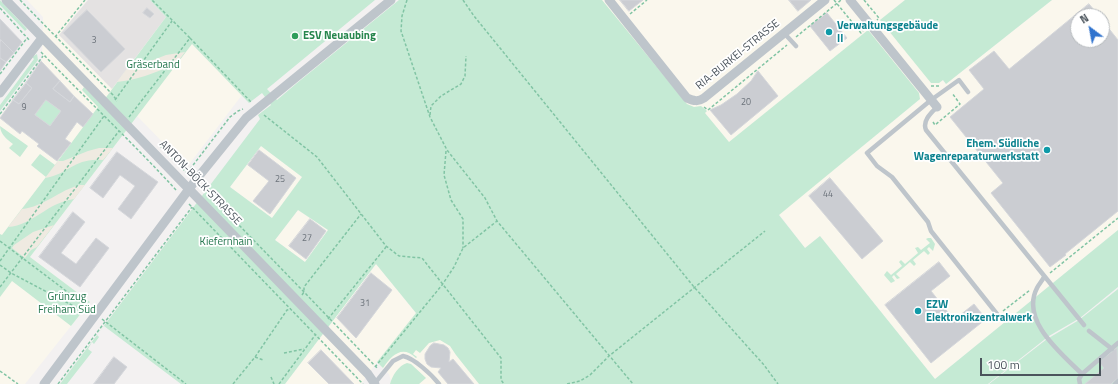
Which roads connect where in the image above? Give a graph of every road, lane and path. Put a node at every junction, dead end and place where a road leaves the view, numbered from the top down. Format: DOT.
graph roads {
  1 [pos="6,0"];
  2 [pos="20,0"];
  3 [pos="85,0"];
  4 [pos="152,0"];
  5 [pos="391,0"];
  6 [pos="407,0"];
  7 [pos="463,0"];
  8 [pos="608,0"];
  9 [pos="647,0"];
  10 [pos="825,0"];
  11 [pos="834,0"];
  12 [pos="842,0"];
  13 [pos="850,0"];
  14 [pos="837,4"];
  15 [pos="0,8"];
  16 [pos="624,19"];
  17 [pos="172,21"];
  18 [pos="870,26"];
  19 [pos="784,33"];
  20 [pos="55,37"];
  21 [pos="27,38"];
  22 [pos="42,38"];
  23 [pos="190,38"];
  24 [pos="792,41"];
  25 [pos="796,46"];
  26 [pos="35,47"];
  27 [pos="56,52"];
  28 [pos="44,55"];
  29 [pos="466,56"];
  30 [pos="0,74"];
  31 [pos="968,92"];
  32 [pos="0,93"];
  33 [pos="116,100"];
  34 [pos="699,101"];
  35 [pos="934,103"];
  36 [pos="113,105"];
  37 [pos="253,108"];
  38 [pos="244,109"];
  39 [pos="126,111"];
  40 [pos="0,114"];
  41 [pos="103,116"];
  42 [pos="430,117"];
  43 [pos="125,123"];
  44 [pos="161,147"];
  45 [pos="447,150"];
  46 [pos="187,173"];
  47 [pos="195,181"];
  48 [pos="190,189"];
  49 [pos="204,190"];
  50 [pos="184,198"];
  51 [pos="198,198"];
  52 [pos="191,207"];
  53 [pos="1118,218"];
  54 [pos="498,221"];
  55 [pos="765,231"];
  56 [pos="0,241"];
  57 [pos="386,246"];
  58 [pos="9,248"];
  59 [pos="463,248"];
  60 [pos="22,258"];
  61 [pos="0,261"];
  62 [pos="0,265"];
  63 [pos="11,274"];
  64 [pos="1044,278"];
  65 [pos="442,284"];
  66 [pos="0,287"];
  67 [pos="694,287"];
  68 [pos="1033,287"];
  69 [pos="97,314"];
  70 [pos="997,314"];
  71 [pos="329,318"];
  72 [pos="107,323"];
  73 [pos="1084,325"];
  74 [pos="322,327"];
  75 [pos="1089,331"];
  76 [pos="316,335"];
  77 [pos="1118,343"];
  78 [pos="305,349"];
  79 [pos="1112,349"];
  80 [pos="284,353"];
  81 [pos="609,356"];
  82 [pos="255,357"];
  83 [pos="263,360"];
  84 [pos="0,371"];
  85 [pos="1082,374"];
  86 [pos="272,377"];
  87 [pos="1118,381"];
  88 [pos="437,383"];
  89 [pos="18,384"];
  90 [pos="44,384"];
  91 [pos="58,384"];
  92 [pos="186,384"];
  93 [pos="274,384"];
  94 [pos="279,384"];
  95 [pos="363,384"];
  96 [pos="375,384"];
  97 [pos="504,384"];
  98 [pos="567,384"];
  99 [pos="633,384"];
  100 [pos="778,384"];
  101 [pos="1080,384"];
  102 [pos="1115,384"];
  1 -- 22 [label="street, ANTON-BÖCK-STRASSE"];
  2 -- 20 [label="path"];
  3 -- 20 [label="path"];
  4 -- 17 [label="path"];
  5 -- 37 [label="street"];
  6 -- 42 [label="path"];
  7 -- 67 [label="path"];
  8 -- 16 [label="street, RIA-BURKEI-STRASSE"];
  9 -- 16 [label="path"];
  10 -- 19 [label="street, RIA-BURKEI-STRASSE"];
  11 -- 14 [label="path"];
  12 -- 14 [label="path"];
  13 -- 18 [label="street"];
  14 -- 18 [label="path"];
  14 -- 24 [label="path"];
  15 -- 21 [label="path"];
  16 -- 34 [label="street, RIA-BURKEI-STRASSE"];
  17 -- 23 [label="path"];
  17 -- 33 [label="path"];
  18 -- 35 [label="street"];
  19 -- 24 [label="lane"];
  19 -- 34 [label="street, RIA-BURKEI-STRASSE"];
  20 -- 33 [label="path"];
  21 -- 26 [label="path"];
  21 -- 30 [label="path"];
  22 -- 26 [label="street"];
  22 -- 27 [label="street, ANTON-BÖCK-STRASSE"];
  23 -- 37 [label="path"];
  23 -- 43 [label="path"];
  24 -- 25 [label="lane"];
  24 -- 34 [label="path"];
  26 -- 28 [label="path"];
  26 -- 32 [label="street"];
  27 -- 28 [label="path"];
  27 -- 36 [label="street, ANTON-BÖCK-STRASSE"];
  28 -- 40 [label="path"];
  28 -- 41 [label="path"];
  29 -- 42 [label="path"];
  31 -- 35 [label="lane"];
  33 -- 36 [label="path"];
  33 -- 36 [label="path"];
  35 -- 64 [label="lane"];
  35 -- 70 [label="lane"];
  36 -- 41 [label="path"];
  36 -- 43 [label="street, ANTON-BÖCK-STRASSE"];
  37 -- 47 [label="street"];
  37 -- 57 [label="path"];
  38 -- 46 [label="path"];
  39 -- 43 [label="path"];
  41 -- 43 [label="path"];
  41 -- 58 [label="path"];
  42 -- 45 [label="path"];
  43 -- 48 [label="street, ANTON-BÖCK-STRASSE"];
  43 -- 50 [label="path"];
  43 -- 60 [label="path"];
  44 -- 46 [label="path"];
  45 -- 54 [label="path"];
  45 -- 59 [label="path"];
  46 -- 47 [label="path"];
  47 -- 48 [label="street"];
  47 -- 49 [label="path"];
  48 -- 50 [label="street"];
  48 -- 51 [label="street, ANTON-BÖCK-STRASSE"];
  49 -- 51 [label="path"];
  49 -- 71 [label="path"];
  50 -- 52 [label="path"];
  50 -- 69 [label="street"];
  51 -- 52 [label="path"];
  51 -- 74 [label="street, ANTON-BÖCK-STRASSE"];
  52 -- 76 [label="path"];
  52 -- 91 [label="path"];
  53 -- 64 [label="path"];
  54 -- 59 [label="path"];
  54 -- 81 [label="path"];
  55 -- 67 [label="path"];
  56 -- 58 [label="path"];
  57 -- 65 [label="path"];
  57 -- 71 [label="path"];
  58 -- 60 [label="path"];
  58 -- 61 [label="path"];
  59 -- 65 [label="path"];
  60 -- 63 [label="path"];
  60 -- 69 [label="path"];
  62 -- 63 [label="path"];
  63 -- 66 [label="path"];
  63 -- 69 [label="path"];
  64 -- 73 [label="lane"];
  64 -- 85 [label="lane"];
  65 -- 71 [label="path"];
  65 -- 97 [label="path"];
  67 -- 81 [label="path"];
  67 -- 100 [label="path"];
  68 -- 70 [label="path"];
  69 -- 90 [label="street"];
  71 -- 74 [label="path"];
  72 -- 92 [label="path"];
  74 -- 76 [label="path"];
  74 -- 96 [label="street, ANTON-BÖCK-STRASSE"];
  75 -- 79 [label="lane"];
  76 -- 78 [label="path"];
  76 -- 95 [label="path"];
  77 -- 79 [label="lane"];
  78 -- 80 [label="path"];
  78 -- 94 [label="path"];
  79 -- 85 [label="lane"];
  81 -- 98 [label="path"];
  81 -- 99 [label="path"];
  82 -- 83 [label="path"];
  84 -- 89 [label="path"];
  85 -- 101 [label="lane"];
  86 -- 93 [label="path"];
  87 -- 102 [label="lane"];
  88 -- 96 [label="lane"];
}
